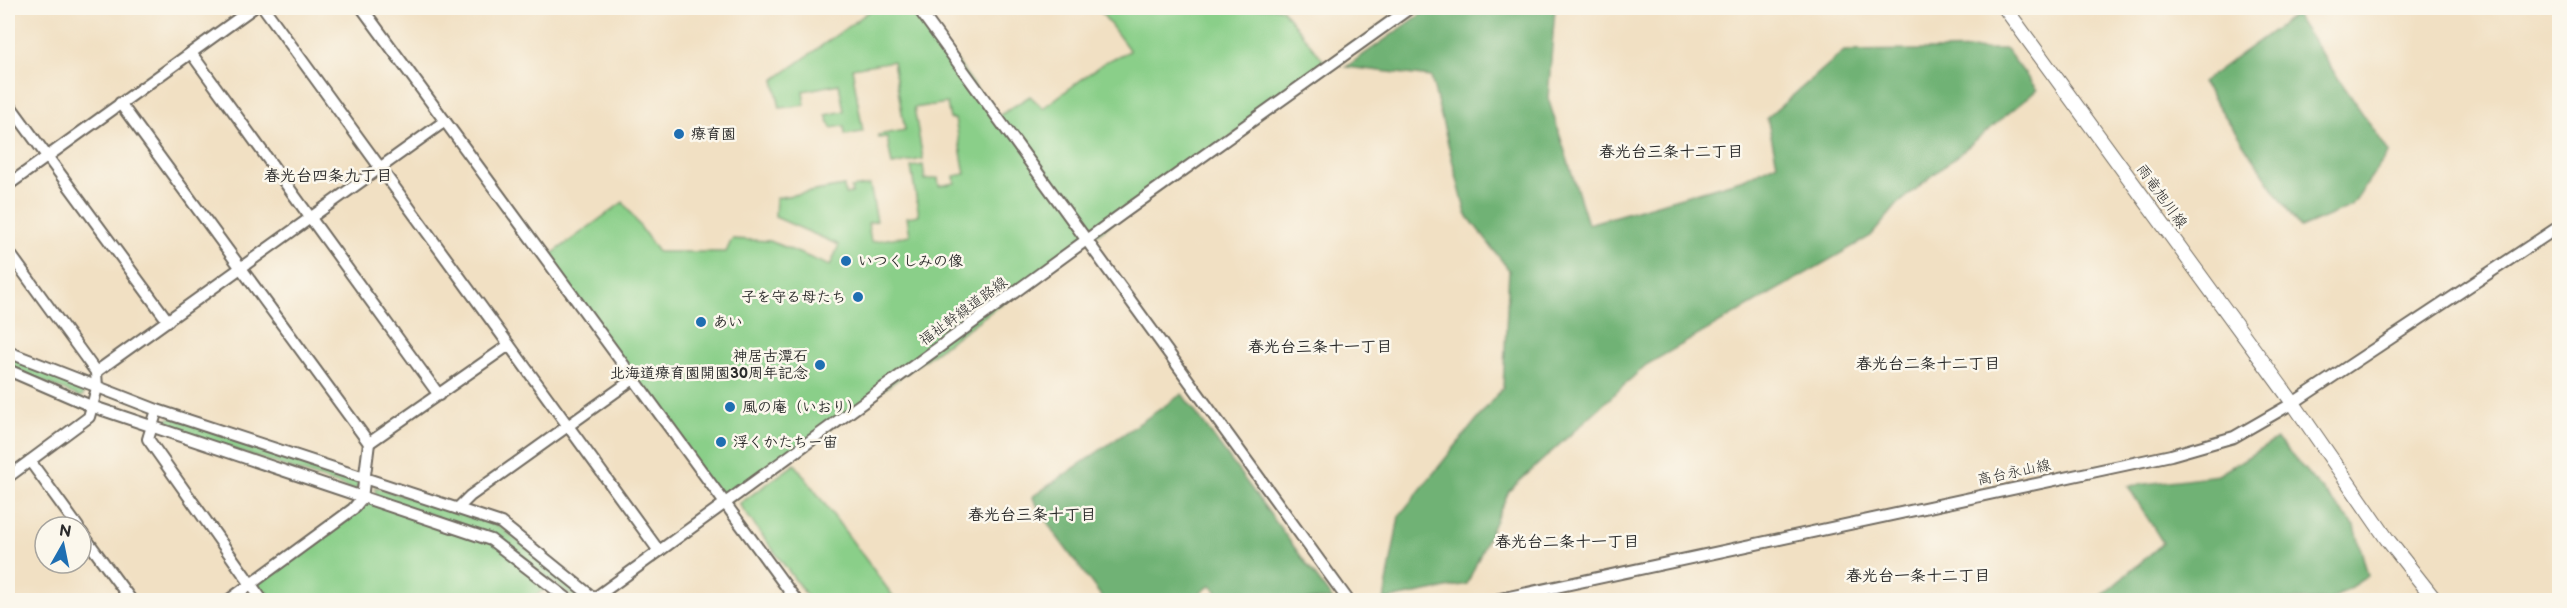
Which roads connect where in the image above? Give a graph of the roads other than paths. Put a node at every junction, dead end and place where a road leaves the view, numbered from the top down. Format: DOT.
graph roads {
  1 [pos="253,8"];
  2 [pos="264,8"];
  3 [pos="362,8"];
  4 [pos="918,8"];
  5 [pos="1410,8"];
  6 [pos="2005,8"];
  7 [pos="191,53"];
  8 [pos="8,103"];
  9 [pos="120,104"];
  10 [pos="445,121"];
  11 [pos="47,157"];
  12 [pos="381,167"];
  13 [pos="8,185"];
  14 [pos="310,218"];
  15 [pos="2559,226"];
  16 [pos="1085,240"];
  17 [pos="8,251"];
  18 [pos="239,269"];
  19 [pos="168,321"];
  20 [pos="509,345"];
  21 [pos="8,352"];
  22 [pos="8,370"];
  23 [pos="96,372"];
  24 [pos="632,380"];
  25 [pos="97,388"];
  26 [pos="439,395"];
  27 [pos="2293,404"];
  28 [pos="92,406"];
  29 [pos="157,410"];
  30 [pos="151,426"];
  31 [pos="568,427"];
  32 [pos="369,444"];
  33 [pos="30,461"];
  34 [pos="8,477"];
  35 [pos="366,480"];
  36 [pos="363,498"];
  37 [pos="724,506"];
  38 [pos="458,508"];
  39 [pos="69,515"];
  40 [pos="93,548"];
  41 [pos="659,551"];
  42 [pos="250,585"];
  43 [pos="131,600"];
  44 [pos="229,600"];
  45 [pos="262,600"];
  46 [pos="569,600"];
  47 [pos="594,600"];
  48 [pos="796,600"];
  49 [pos="1348,600"];
  50 [pos="1495,600"];
  51 [pos="2435,600"];
  1 -- 7 [label="street"];
  2 -- 12 [label="street"];
  3 -- 10 [label="street"];
  4 -- 16 [label="street"];
  5 -- 16 [label="street, 福祉幹線道路線"];
  6 -- 27 [label="main road, 雨竜旭川線"];
  7 -- 9 [label="street"];
  7 -- 14 [label="street"];
  8 -- 11 [label="street"];
  9 -- 11 [label="street"];
  9 -- 18 [label="street"];
  10 -- 12 [label="street"];
  10 -- 24 [label="street"];
  11 -- 13 [label="street"];
  11 -- 19 [label="street"];
  12 -- 14 [label="street"];
  12 -- 20 [label="street"];
  14 -- 18 [label="street"];
  14 -- 26 [label="street"];
  15 -- 27 [label="street, 高台永山線"];
  16 -- 37 [label="street, 福祉幹線道路線"];
  16 -- 49 [label="street"];
  17 -- 23 [label="street"];
  18 -- 19 [label="street"];
  18 -- 32 [label="street"];
  19 -- 23 [label="street"];
  20 -- 26 [label="street"];
  20 -- 31 [label="street"];
  21 -- 25 [label="street"];
  22 -- 28 [label="street"];
  23 -- 25 [label="street"];
  24 -- 31 [label="street"];
  24 -- 37 [label="street"];
  25 -- 28 [label="street"];
  25 -- 29 [label="street"];
  26 -- 32 [label="street"];
  27 -- 50 [label="street, 高台永山線"];
  27 -- 51 [label="main road"];
  28 -- 30 [label="street"];
  28 -- 33 [label="street"];
  29 -- 30 [label="street"];
  29 -- 35 [label="street"];
  30 -- 36 [label="street"];
  30 -- 42 [label="street"];
  31 -- 38 [label="street"];
  31 -- 41 [label="street"];
  32 -- 35 [label="street"];
  33 -- 34 [label="street"];
  33 -- 39 [label="street"];
  35 -- 36 [label="street"];
  35 -- 38 [label="street"];
  36 -- 42 [label="street"];
  36 -- 46 [label="street"];
  37 -- 41 [label="street, 福祉幹線道路線"];
  37 -- 48 [label="street"];
  38 -- 47 [label="street"];
  40 -- 43 [label="street"];
  41 -- 47 [label="street, 福祉幹線道路線"];
  42 -- 44 [label="street"];
  42 -- 45 [label="street"];
}
